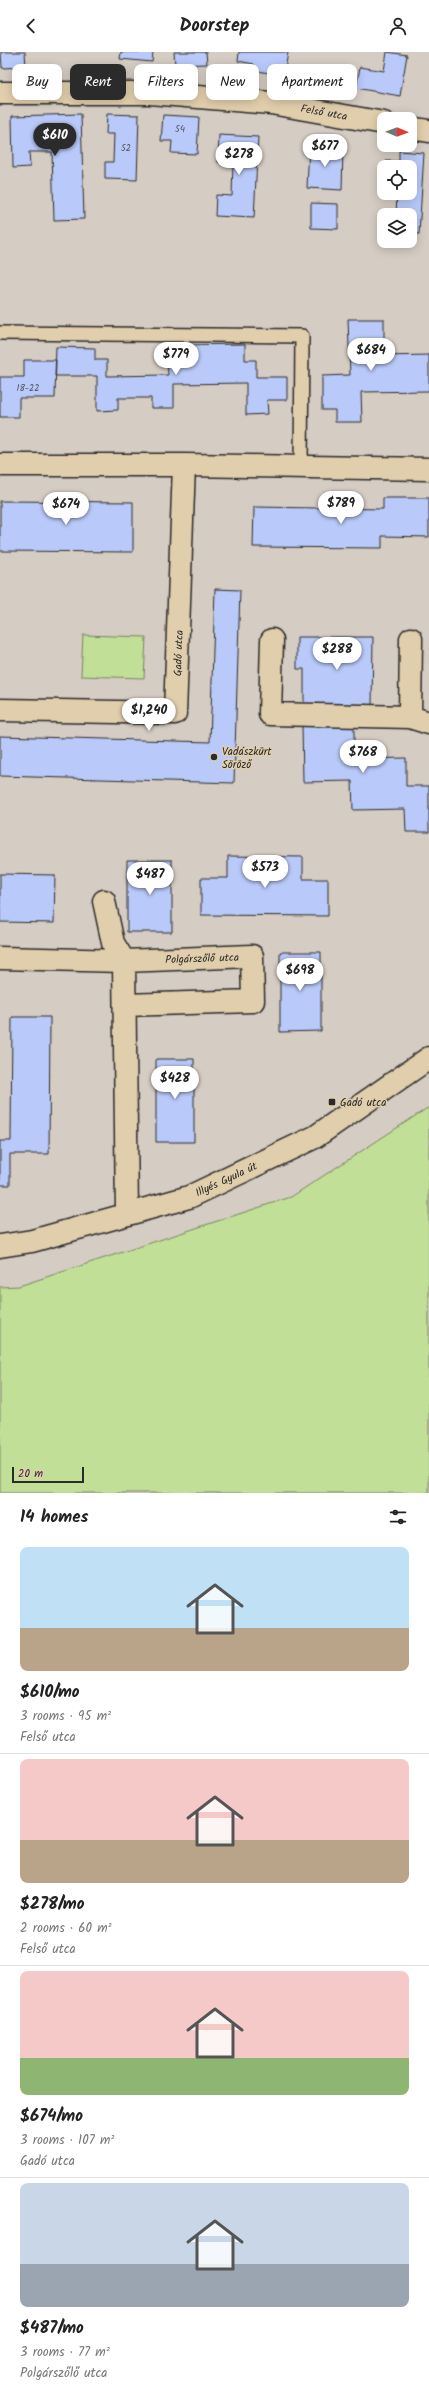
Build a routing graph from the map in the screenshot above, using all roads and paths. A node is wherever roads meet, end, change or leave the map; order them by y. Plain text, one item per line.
1 (0, 93) edge
2 (377, 122) edge
3 (417, 129) edge
4 (429, 131) edge
5 (0, 333) edge
6 (0, 465) edge
7 (184, 465) junction
8 (301, 467) junction
9 (429, 469) edge
10 (411, 639) dead end
11 (272, 640) dead end
12 (0, 710) edge
13 (419, 720) edge
14 (104, 901) dead end
15 (0, 958) edge
16 (124, 961) junction
17 (124, 1005) junction
18 (429, 1058) edge
19 (127, 1214) junction
20 (0, 1246) edge

1 - 2 street, Felső utca
3 - 4 street
5 - 8 lane
6 - 7 street
7 - 8 street
7 - 12 street, Gadó utca
8 - 9 street
10 - 13 street
11 - 13 street
14 - 16 street
15 - 16 street, Polgárszőlő utca
16 - 17 street
16 - 17 street, Polgárszőlő utca
17 - 19 street
18 - 19 street, Illyés Gyula út
19 - 20 street, Illyés Gyula út

